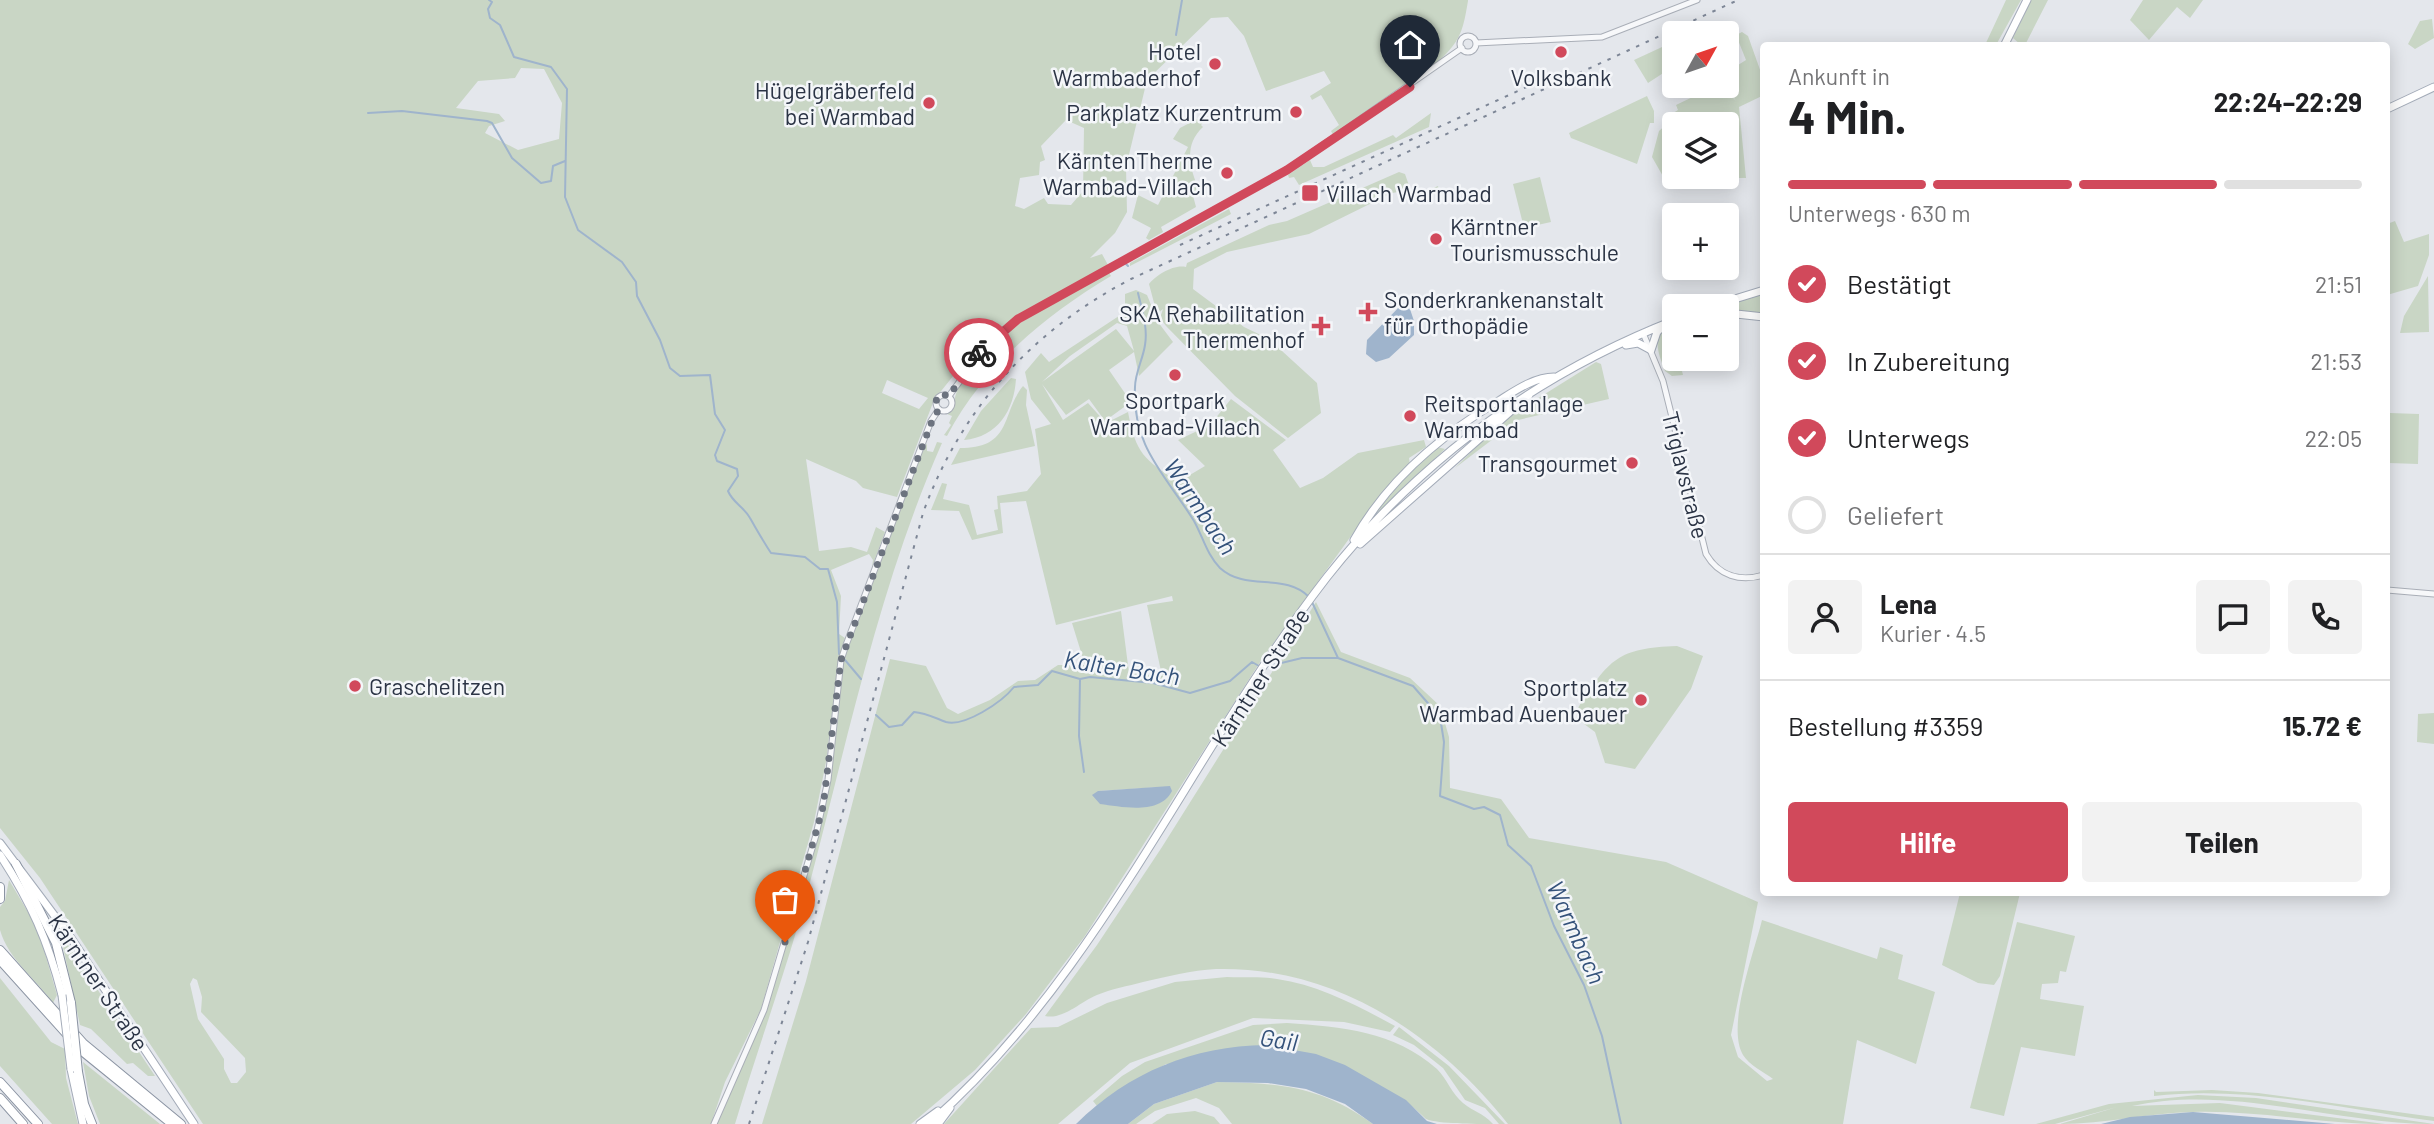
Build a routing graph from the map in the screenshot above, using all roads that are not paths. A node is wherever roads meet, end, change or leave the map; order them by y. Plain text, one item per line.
1 (1697, 0) edge
2 (2027, 0) edge
3 (2006, 42) edge
4 (1476, 43) junction
5 (1462, 48) junction
6 (2434, 88) edge
7 (2390, 108) edge
8 (1760, 290) edge
9 (1739, 297) edge
10 (1739, 314) edge
11 (1760, 317) edge
12 (1662, 326) edge
13 (1662, 328) edge
14 (1643, 333) junction
15 (1619, 344) junction
16 (1651, 350) junction
17 (1555, 377) junction
18 (1531, 391) junction
19 (949, 396) junction
20 (939, 409) junction
21 (1345, 556) junction
22 (1760, 576) edge
23 (2390, 590) edge
24 (2434, 594) edge
25 (0, 843) edge
26 (0, 855) edge
27 (16, 864) junction
28 (0, 887) edge
29 (0, 899) edge
30 (0, 950) edge
31 (0, 960) edge
32 (75, 1070) junction
33 (0, 1082) edge
34 (0, 1098) edge
35 (954, 1102) junction
36 (945, 1109) junction
37 (23, 1124) edge
38 (38, 1124) edge
39 (83, 1124) edge
40 (92, 1124) edge
41 (172, 1124) edge
42 (181, 1124) edge
43 (194, 1124) edge
44 (714, 1124) edge
45 (920, 1124) edge
46 (929, 1124) edge
47 (938, 1124) edge

1 - 4 street
2 - 3 main road
4 - 5 street
4 - 5 street
5 - 19 street
6 - 7 main road
8 - 9 main road
10 - 11 main road
12 - 14 main road, Kärntner Straße
13 - 16 main road
14 - 15 main road, Kärntner Straße
14 - 16 street, Triglavstraße
15 - 16 main road
15 - 17 main road, Kärntner Straße
16 - 22 street, Triglavstraße
17 - 18 main road, Kärntner Straße
17 - 21 main road
18 - 21 main road
18 - 21 main road, Kärntner Straße
19 - 20 street
19 - 20 street
20 - 44 street
21 - 35 main road, Kärntner Straße
23 - 24 street
25 - 27 main road, Kärntner Straße
26 - 32 main road, Kärntner Straße, bridge
27 - 32 highway, bridge
27 - 43 main road, Kärntner Straße
28 - 29 highway
30 - 42 highway
31 - 41 highway
32 - 39 main road, Kärntner Straße
32 - 40 highway
33 - 38 highway
34 - 37 highway
35 - 36 main road, Kärntner Straße
35 - 47 main road
36 - 45 main road
36 - 46 main road, Kärntner Straße

